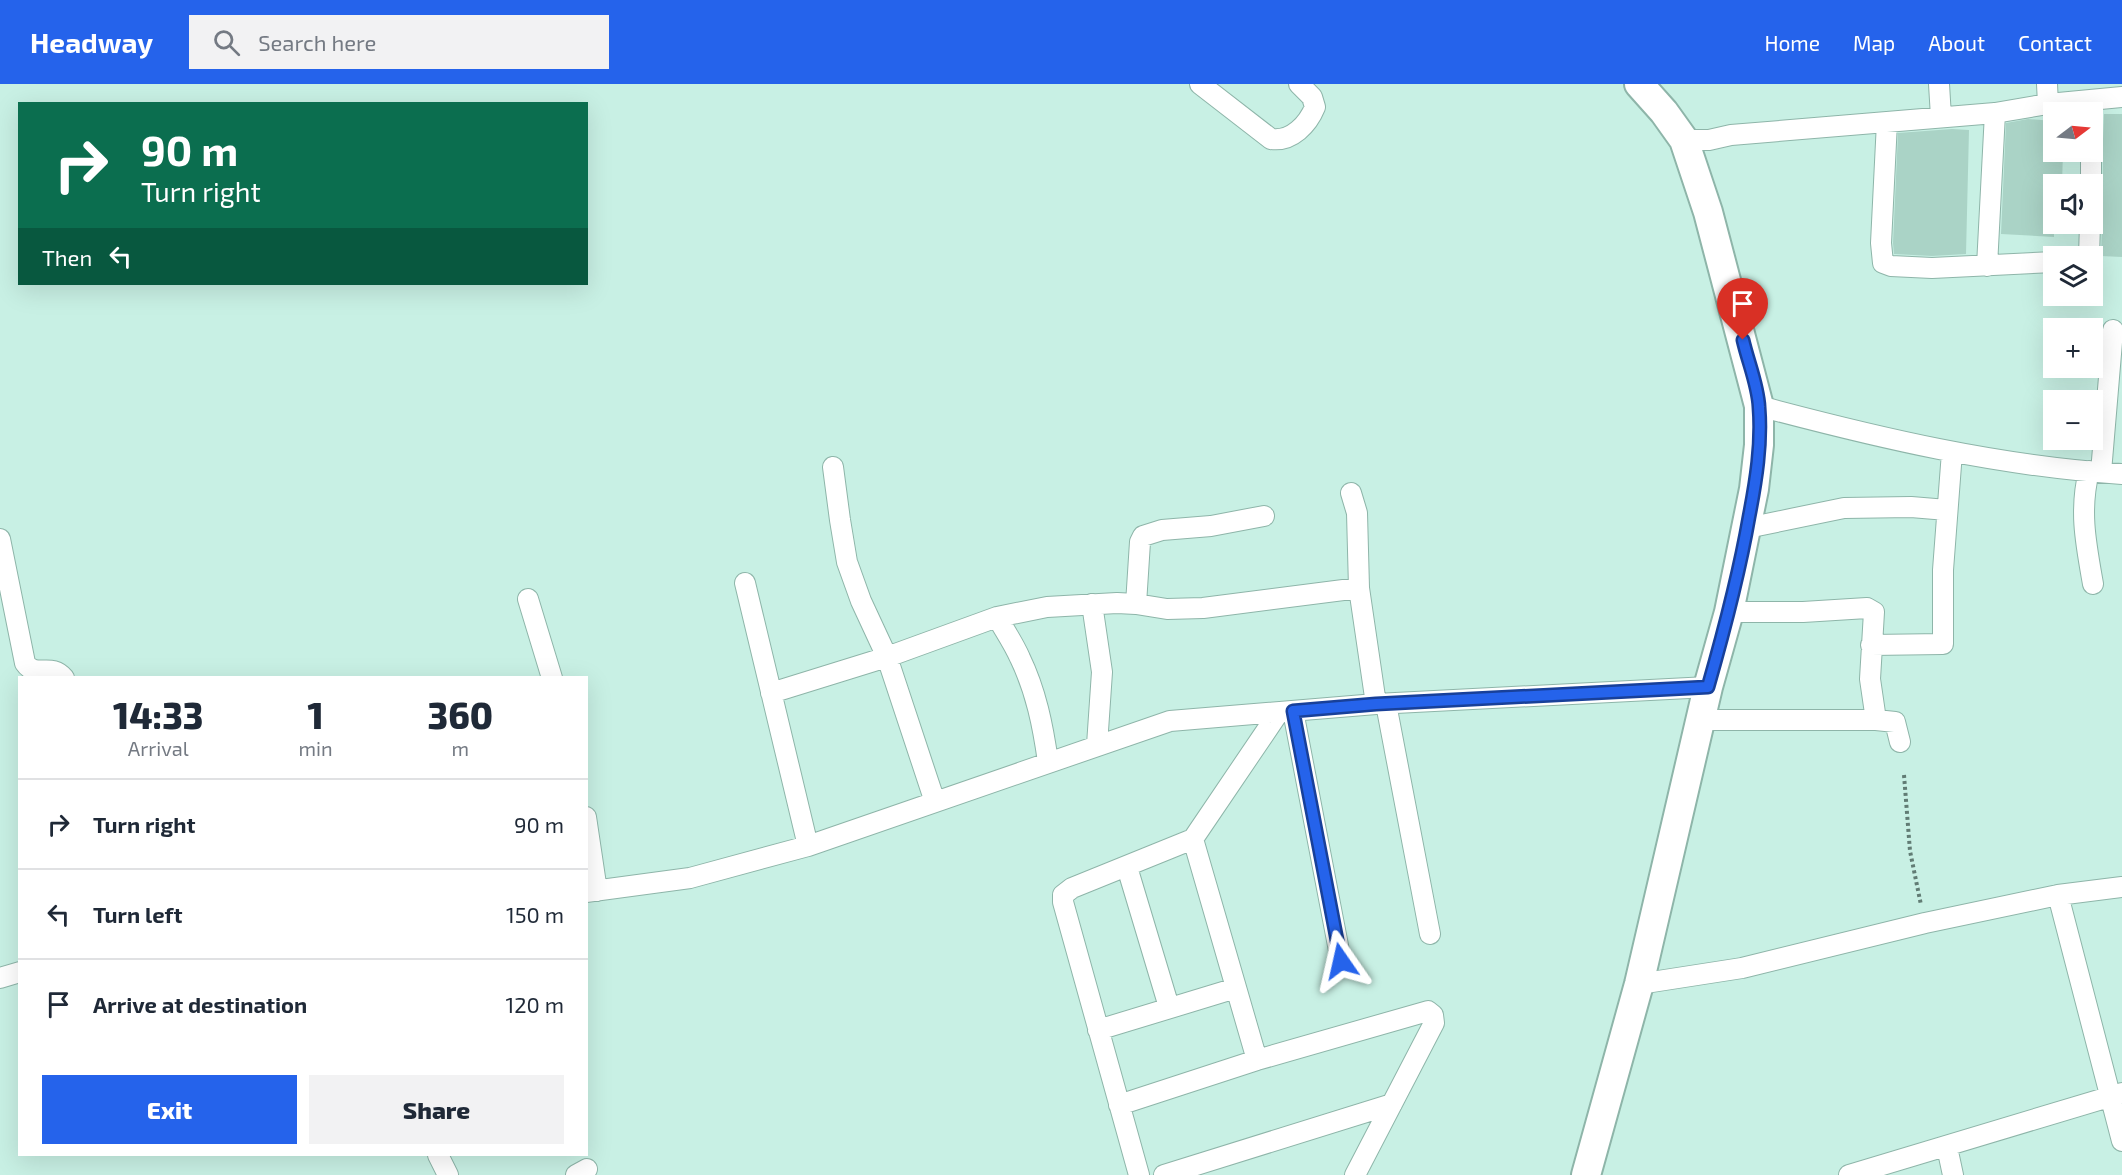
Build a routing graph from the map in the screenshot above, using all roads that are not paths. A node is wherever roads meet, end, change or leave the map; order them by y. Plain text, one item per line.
1 (1200, 84) edge
2 (1299, 84) edge
3 (1639, 84) edge
4 (1939, 84) edge
5 (2047, 84) edge
6 (2122, 97) edge
7 (2048, 102) edge
8 (2103, 103) edge
9 (2043, 105) edge
10 (1995, 113) junction
11 (1941, 117) junction
12 (1887, 122) junction
13 (1684, 140) junction
14 (2043, 263) edge
15 (1987, 266) junction
16 (2113, 330) dead end
17 (1760, 406) junction
18 (1952, 452) junction
19 (833, 467) dead end
20 (2095, 472) junction
21 (2122, 474) edge
22 (1351, 493) dead end
23 (1947, 510) junction
24 (1264, 516) dead end
25 (1747, 528) junction
26 (0, 539) edge
27 (745, 583) dead end
28 (2093, 584) dead end
29 (1359, 588) junction
30 (528, 598) dead end
31 (1092, 604) junction
32 (1136, 604) junction
33 (1729, 612) junction
34 (997, 617) junction
35 (1871, 645) junction
36 (887, 657) junction
37 (61, 676) edge
38 (551, 676) edge
39 (1708, 687) junction
40 (771, 693) junction
41 (1381, 704) junction
42 (1286, 711) junction
43 (1700, 720) junction
44 (1876, 720) junction
45 (1900, 742) dead end
46 (1097, 745) junction
47 (1048, 762) junction
48 (935, 802) junction
49 (1193, 839) junction
50 (588, 843) edge
51 (808, 846) junction
52 (1127, 867) junction
53 (2122, 887) edge
54 (592, 892) edge
55 (2058, 895) junction
56 (1430, 934) dead end
57 (1341, 961) dead end
58 (18, 973) edge
59 (0, 978) edge
60 (1640, 984) junction
61 (1236, 988) junction
62 (1169, 1007) junction
63 (1098, 1030) junction
64 (1257, 1060) junction
65 (2116, 1095) edge
66 (1392, 1104) junction
67 (1119, 1105) junction
68 (2122, 1141) edge
69 (1947, 1147) junction
70 (438, 1156) edge
71 (447, 1175) edge
72 (1139, 1175) edge
73 (1164, 1175) edge
74 (1355, 1175) edge
75 (1586, 1175) edge
76 (1849, 1175) edge
77 (1953, 1175) edge

1 - 2 street
3 - 13 street
4 - 11 street
5 - 7 street
6 - 8 street
9 - 10 street
10 - 11 street
10 - 15 street
11 - 12 street
12 - 13 street
12 - 15 street
13 - 17 street
14 - 15 street
16 - 20 street
17 - 18 street
17 - 25 street
18 - 20 street
18 - 23 street
19 - 36 street
20 - 21 street
20 - 28 street
22 - 29 street
23 - 25 street
23 - 35 street
24 - 32 street
25 - 33 street
26 - 37 street
27 - 40 street
29 - 32 street
29 - 41 street
30 - 38 street
31 - 32 street
31 - 34 street
31 - 46 street
33 - 35 street
33 - 39 street
34 - 36 street
34 - 47 street
35 - 44 street
36 - 40 street
36 - 48 street
39 - 41 street
39 - 43 street
40 - 51 street
41 - 42 street
41 - 56 street
42 - 46 street
42 - 49 street
42 - 57 street
43 - 44 street
43 - 60 street
44 - 45 street
46 - 47 street
47 - 48 street
48 - 51 street
49 - 52 street
49 - 61 street
50 - 54 street
51 - 54 street
52 - 62 street
52 - 63 street
53 - 55 street
55 - 60 street
55 - 65 street
58 - 59 street
60 - 75 street
61 - 62 street
61 - 64 street
62 - 63 street
63 - 67 street
64 - 66 street
64 - 67 street
65 - 68 street
65 - 69 street
66 - 73 street
66 - 74 street
67 - 72 street
69 - 76 street
69 - 77 street
70 - 71 street

